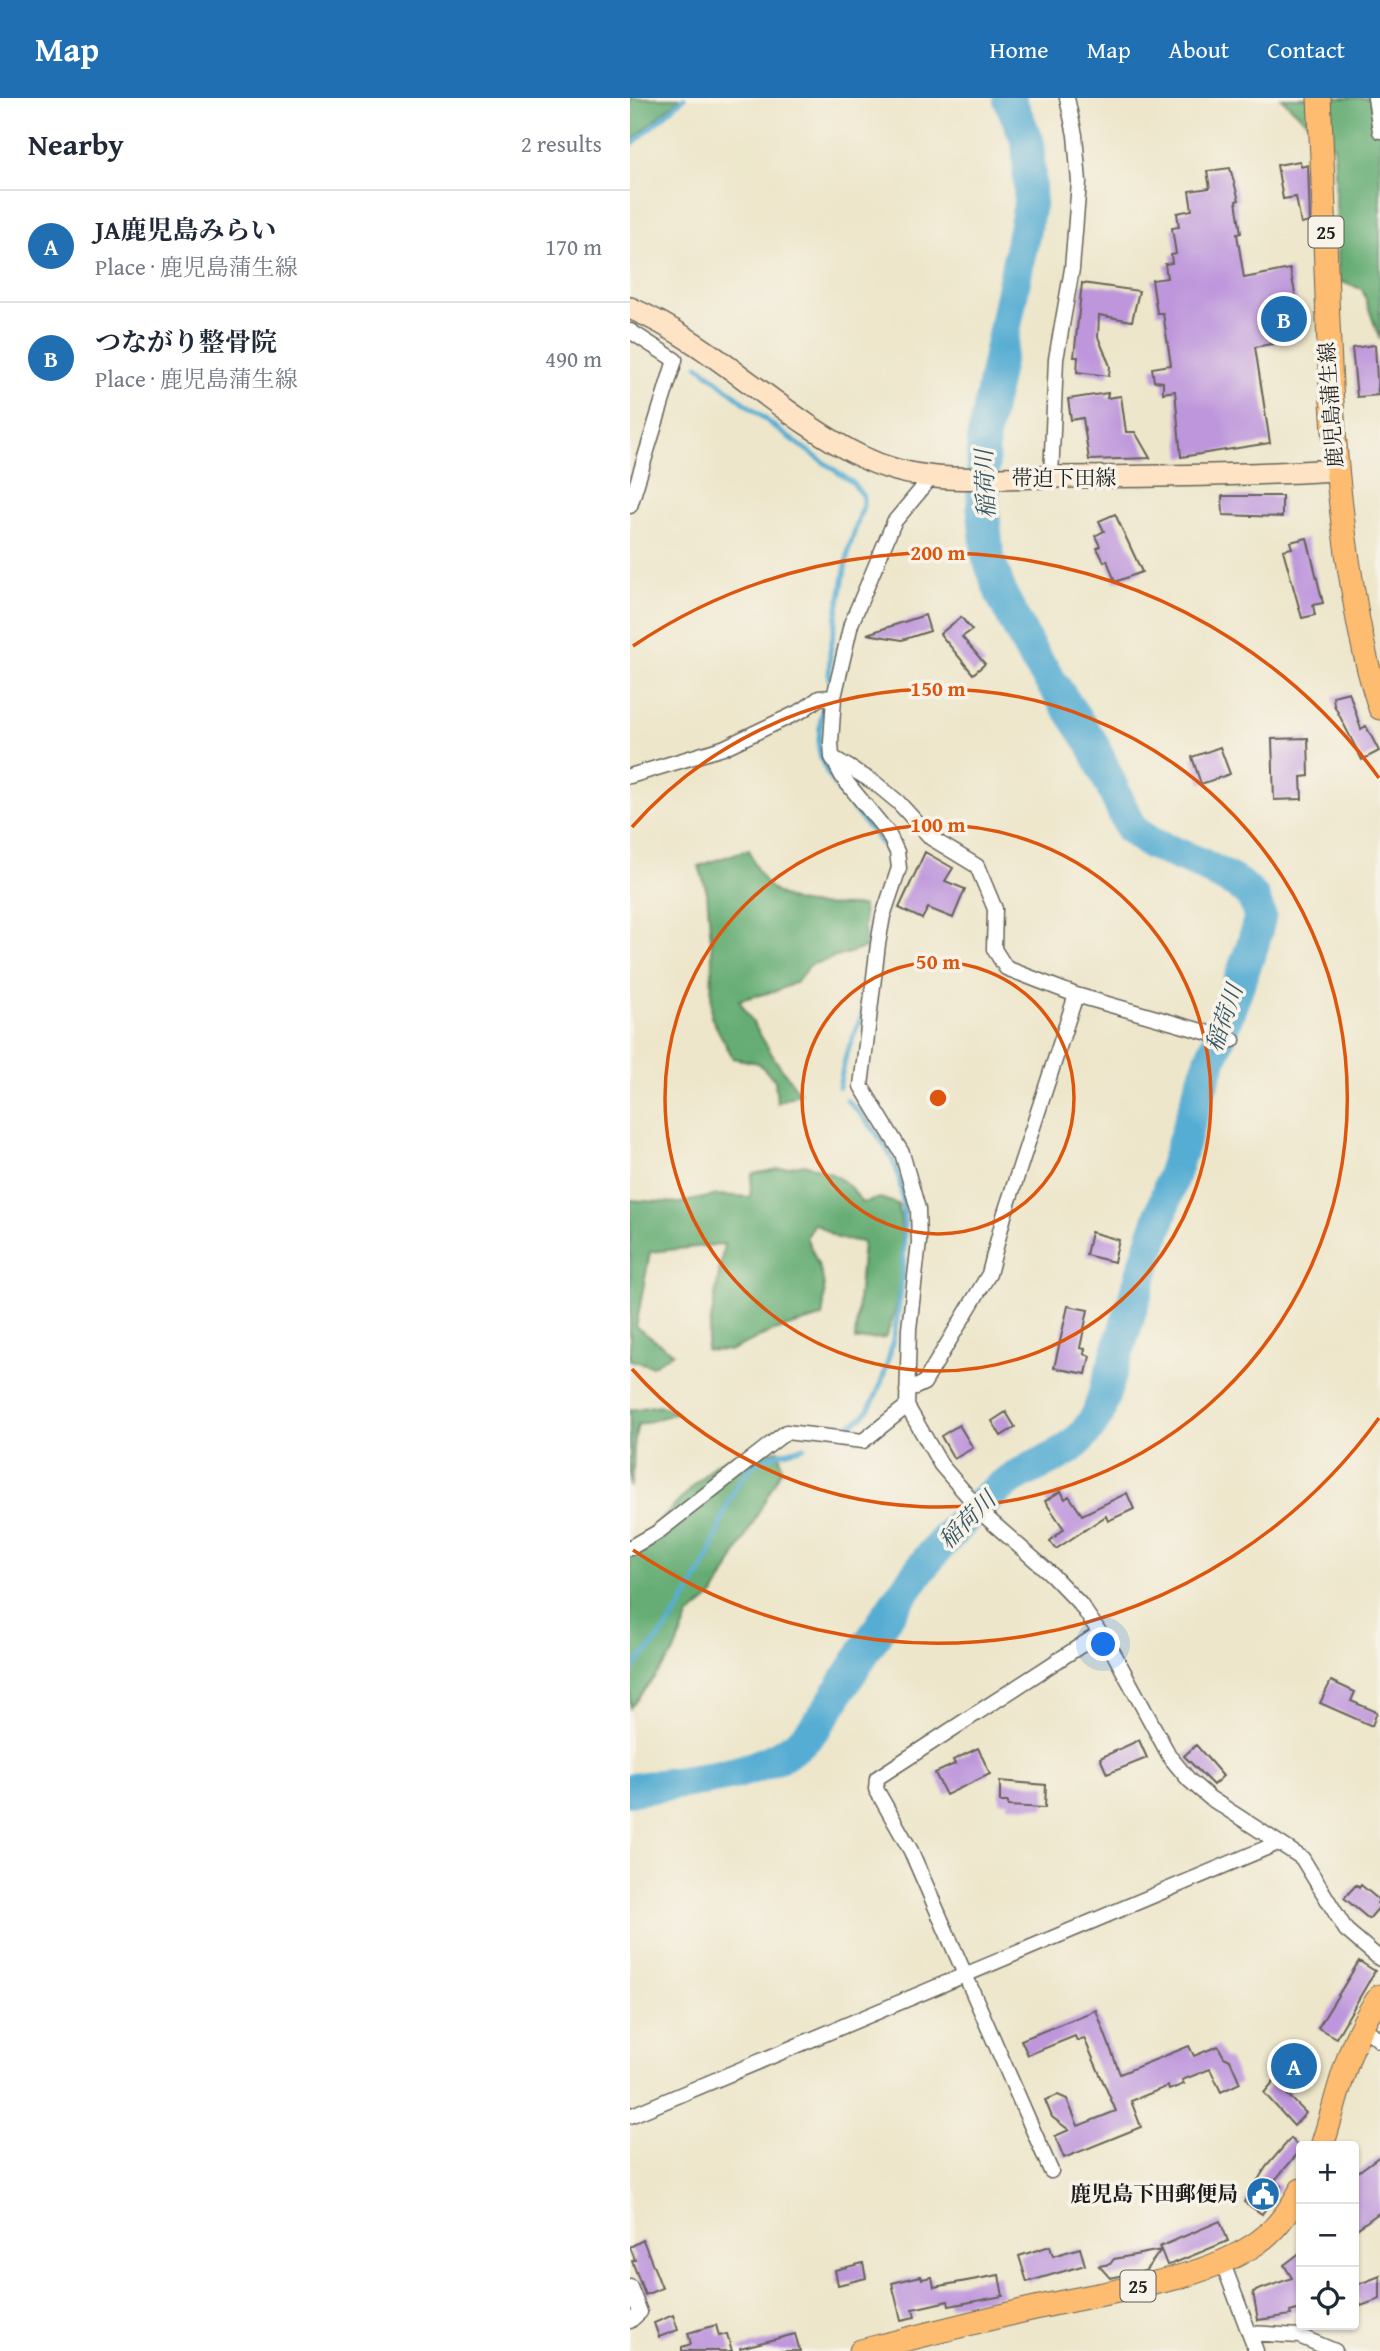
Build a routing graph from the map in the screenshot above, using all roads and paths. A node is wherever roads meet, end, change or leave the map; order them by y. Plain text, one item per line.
1 (1068, 98) edge
2 (1318, 98) edge
3 (1375, 98) edge
4 (1380, 131) edge
5 (630, 308) edge
6 (630, 331) edge
7 (1335, 470) junction
8 (1051, 477) junction
9 (930, 479) junction
10 (630, 506) edge
11 (834, 697) junction
12 (1380, 708) edge
13 (832, 757) junction
14 (630, 776) edge
15 (1076, 995) junction
16 (1233, 1040) dead end
17 (907, 1391) junction
18 (907, 1406) junction
19 (630, 1548) edge
20 (1100, 1633) junction
21 (1278, 1843) junction
22 (1380, 1959) edge
23 (965, 1977) junction
24 (1380, 1996) edge
25 (1362, 2025) junction
26 (1380, 2040) edge
27 (630, 2116) edge
28 (1323, 2141) edge
29 (1051, 2171) dead end
30 (1296, 2198) edge
31 (1222, 2261) junction
32 (630, 2287) edge
33 (630, 2321) edge
34 (1250, 2333) junction
35 (861, 2351) edge
36 (1256, 2351) edge
37 (1335, 2351) edge

1 - 8 street
2 - 7 main road, 鹿児島蒲生線 / 25
3 - 4 street
5 - 9 main road, 帯迫下田線
6 - 10 street
7 - 8 main road, 帯迫下田線
7 - 12 main road, 鹿児島蒲生線 / 25
8 - 9 main road, 帯迫下田線
9 - 11 street
11 - 13 street
11 - 14 street
13 - 15 street
13 - 17 street
15 - 16 street
15 - 17 street
17 - 18 street
18 - 19 street
18 - 20 street
20 - 21 street
20 - 23 street
21 - 22 street
21 - 23 street
23 - 27 street
23 - 29 street
24 - 25 main road
25 - 26 street
25 - 28 main road
30 - 31 main road, 25
31 - 34 street
31 - 35 main road, 25
32 - 33 street
34 - 36 street
34 - 37 street

